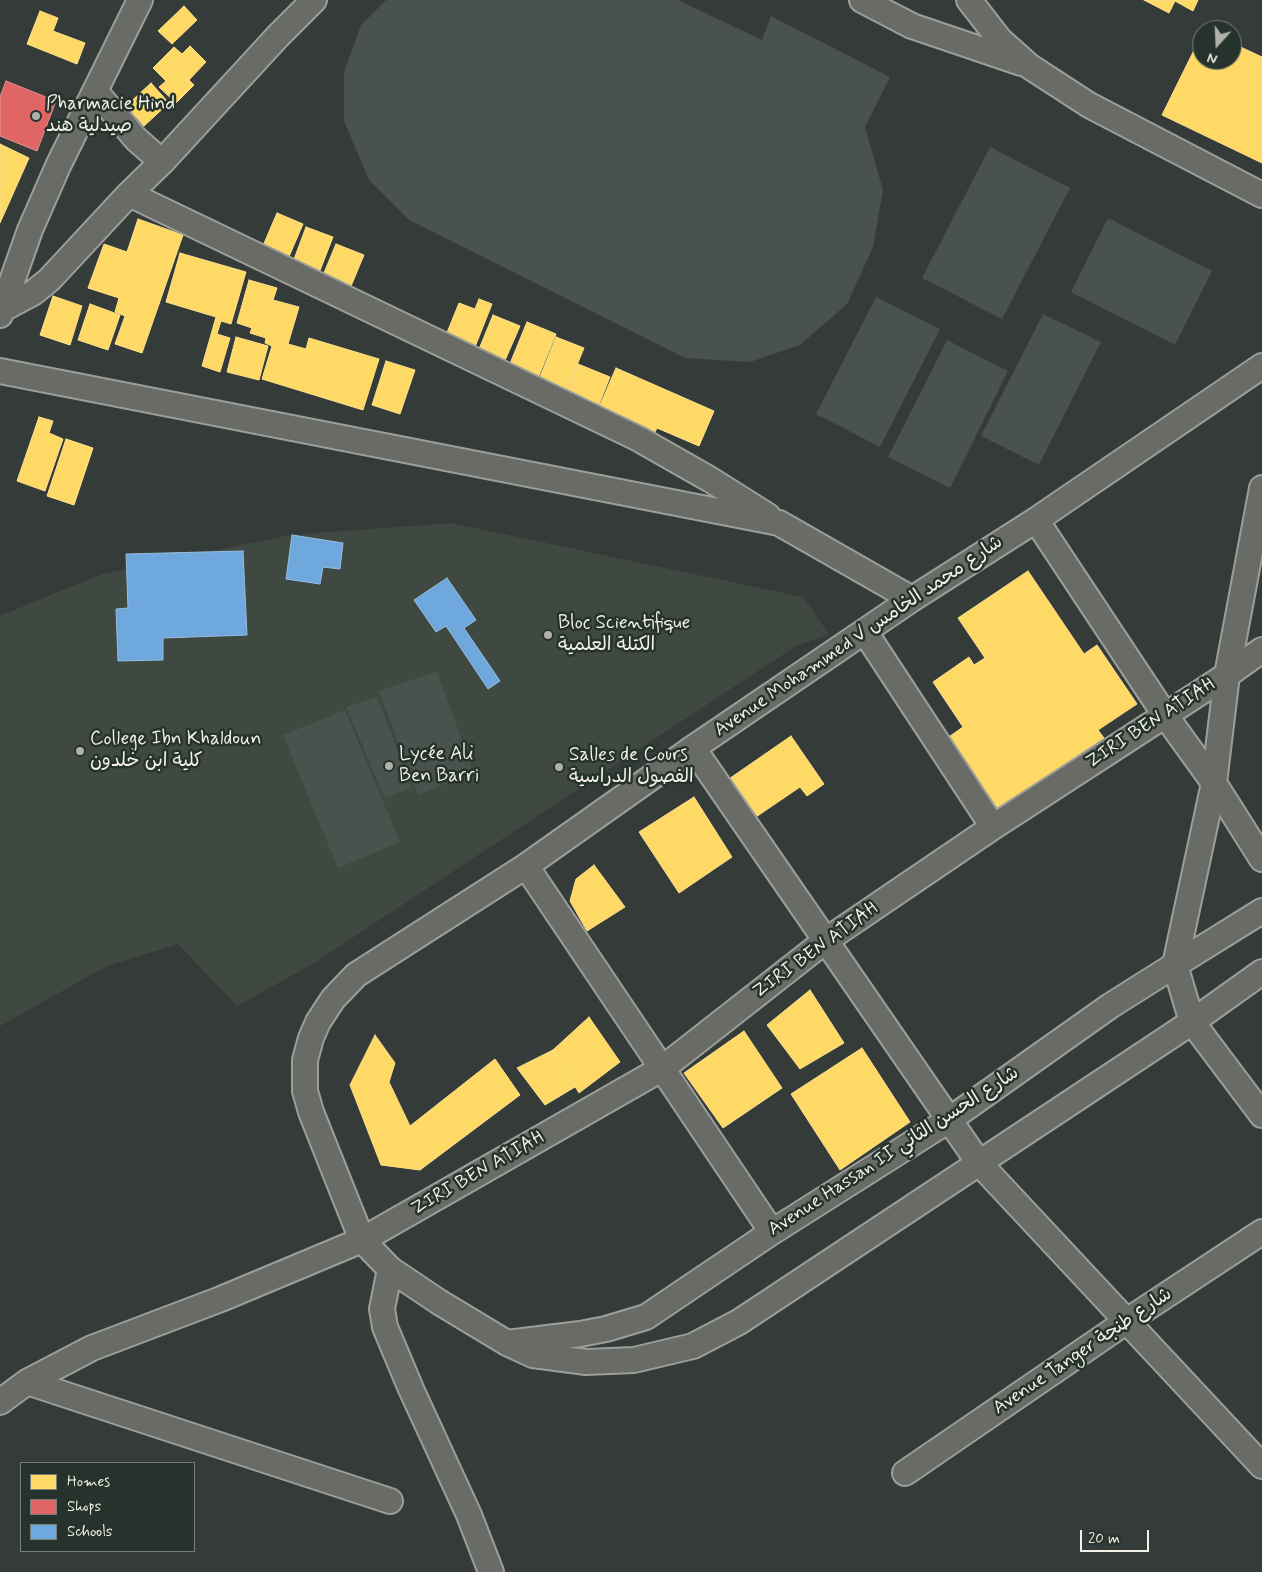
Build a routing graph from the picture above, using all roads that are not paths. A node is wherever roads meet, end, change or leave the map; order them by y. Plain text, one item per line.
1 (140, 0) edge
2 (314, 0) edge
3 (862, 0) edge
4 (969, 0) edge
5 (1029, 66) junction
6 (94, 91) junction
7 (162, 162) junction
8 (129, 194) junction
9 (1262, 195) edge
10 (2, 312) edge
11 (1262, 366) edge
12 (0, 371) edge
13 (1262, 488) edge
14 (1036, 520) junction
15 (779, 523) junction
16 (912, 600) junction
17 (864, 632) junction
18 (1262, 650) edge
19 (1227, 675) junction
20 (1166, 715) junction
21 (693, 748) junction
22 (1214, 783) junction
23 (993, 827) junction
24 (1262, 860) edge
25 (526, 866) junction
26 (1262, 912) edge
27 (825, 941) junction
28 (1174, 964) junction
29 (1262, 972) edge
30 (1192, 1022) junction
31 (663, 1068) junction
32 (1262, 1115) edge
33 (949, 1120) junction
34 (979, 1163) junction
35 (772, 1232) junction
36 (1262, 1232) edge
37 (362, 1240) junction
38 (390, 1269) junction
39 (1127, 1321) junction
40 (507, 1343) junction
41 (27, 1382) junction
42 (0, 1402) edge
43 (1262, 1466) edge
44 (906, 1473) dead end
45 (390, 1501) dead end
46 (491, 1572) edge

1 - 6 street
2 - 7 street
3 - 5 street
4 - 5 street
5 - 9 street
6 - 7 street
6 - 10 street
7 - 8 street
8 - 10 street
8 - 15 street
11 - 14 street, Avenue Mohammed V شارع محمد الخامس
12 - 15 street
13 - 19 street
14 - 16 street, Avenue Mohammed V شارع محمد الخامس
14 - 20 street
15 - 16 street
16 - 17 street, Avenue Mohammed V شارع محمد الخامس
17 - 21 street, Avenue Mohammed V شارع محمد الخامس
17 - 23 street
18 - 19 street, ZIRI BEN ATIAH
19 - 20 street, ZIRI BEN ATIAH
19 - 22 street
20 - 22 street
20 - 23 street, ZIRI BEN ATIAH
21 - 25 street, Avenue Mohammed V شارع محمد الخامس
21 - 27 street
22 - 24 street
22 - 28 street
23 - 27 street, ZIRI BEN ATIAH
25 - 31 street
25 - 37 street, Avenue Mohammed V شارع محمد الخامس
26 - 28 street, Avenue Hassan II شارع الحسن الثاني
27 - 31 street, ZIRI BEN ATIAH
27 - 33 street
28 - 30 street
28 - 33 street, Avenue Hassan II شارع الحسن الثاني
29 - 30 street
30 - 32 street
30 - 34 street
31 - 35 street
31 - 37 street, ZIRI BEN ATIAH
33 - 34 street
33 - 35 street, Avenue Hassan II شارع الحسن الثاني
34 - 39 street
34 - 40 street
35 - 40 street, Avenue Hassan II شارع الحسن الثاني
36 - 39 street, Avenue Tanger شارع طنجة
37 - 38 street
37 - 41 street
38 - 40 street
38 - 46 street
39 - 43 street
39 - 44 street, Avenue Tanger شارع طنجة
41 - 42 street
41 - 45 street

